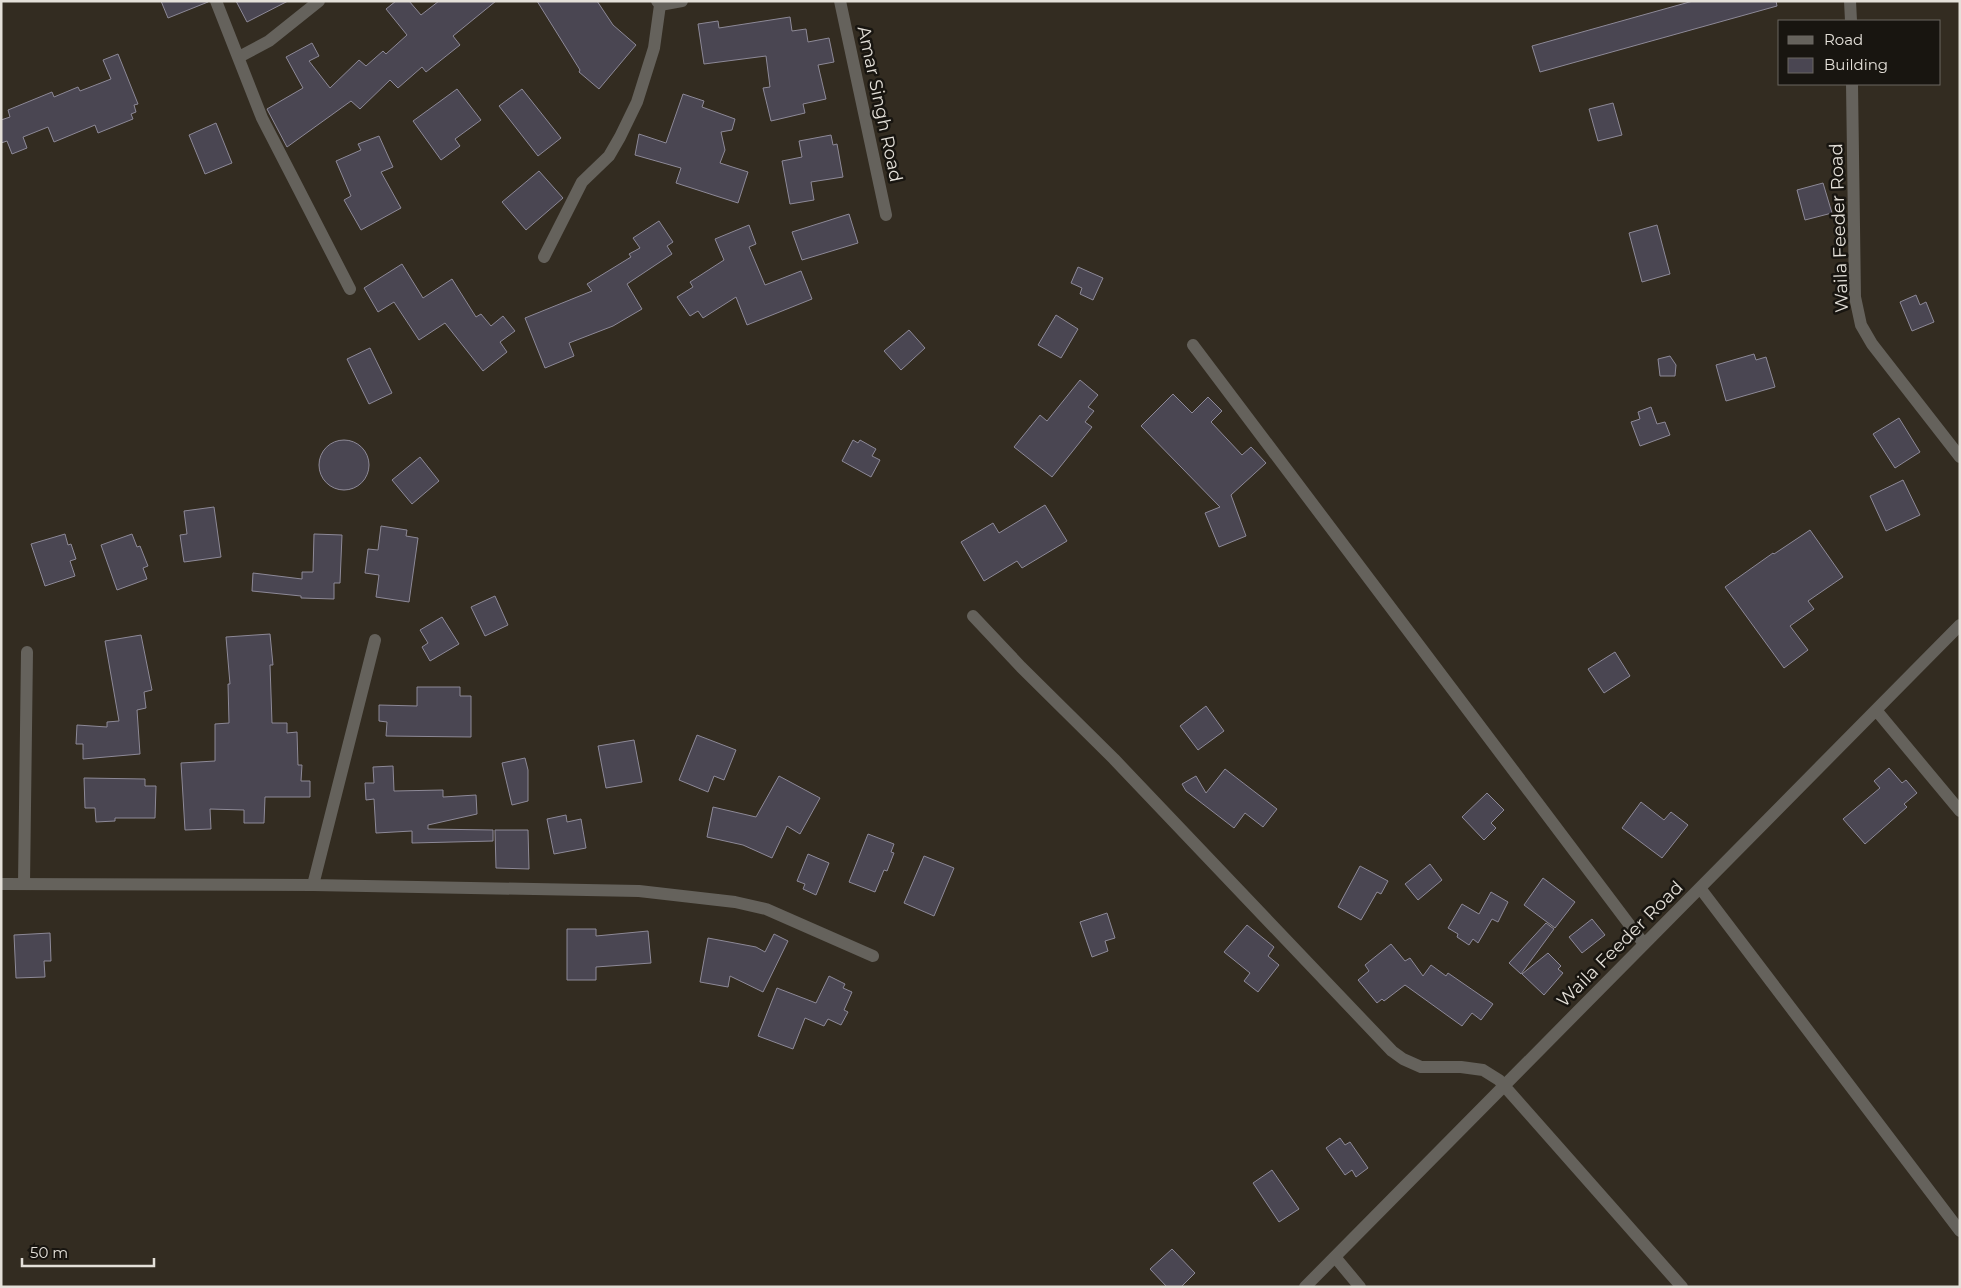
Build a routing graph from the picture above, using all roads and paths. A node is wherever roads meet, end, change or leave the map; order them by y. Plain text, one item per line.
1 (216, 1) edge
2 (319, 1) edge
3 (682, 1) edge
4 (840, 1) edge
5 (1850, 1) edge
6 (658, 3) edge
7 (1851, 20) edge
8 (239, 57) junction
9 (1852, 85) edge
10 (886, 215) dead end
11 (544, 257) dead end
12 (350, 288) dead end
13 (1194, 345) dead end
14 (1960, 457) edge
15 (973, 616) dead end
16 (1960, 625) edge
17 (375, 640) dead end
18 (27, 652) dead end
19 (1876, 710) junction
20 (1960, 811) edge
21 (1, 884) edge
22 (24, 884) junction
23 (313, 885) junction
24 (1700, 888) junction
25 (1644, 944) junction
26 (872, 956) dead end
27 (1504, 1085) junction
28 (1960, 1231) edge
29 (1335, 1257) junction
30 (1305, 1287) edge
31 (1360, 1287) edge
32 (1682, 1287) edge

1 - 8 street
2 - 8 street
3 - 6 street
4 - 10 street, Amar Singh Road
5 - 7 street
6 - 11 street
8 - 12 street
9 - 14 street, Waila Feeder Road
13 - 25 street
15 - 27 street
16 - 19 street, Waila Feeder Road
17 - 23 street
18 - 22 street
19 - 20 street
19 - 24 street, Waila Feeder Road
21 - 22 street
22 - 23 street
23 - 26 street
24 - 25 street, Waila Feeder Road
24 - 28 street
25 - 27 street, Waila Feeder Road
27 - 29 street, Waila Feeder Road
27 - 32 street
29 - 30 street, Waila Feeder Road
29 - 31 street

